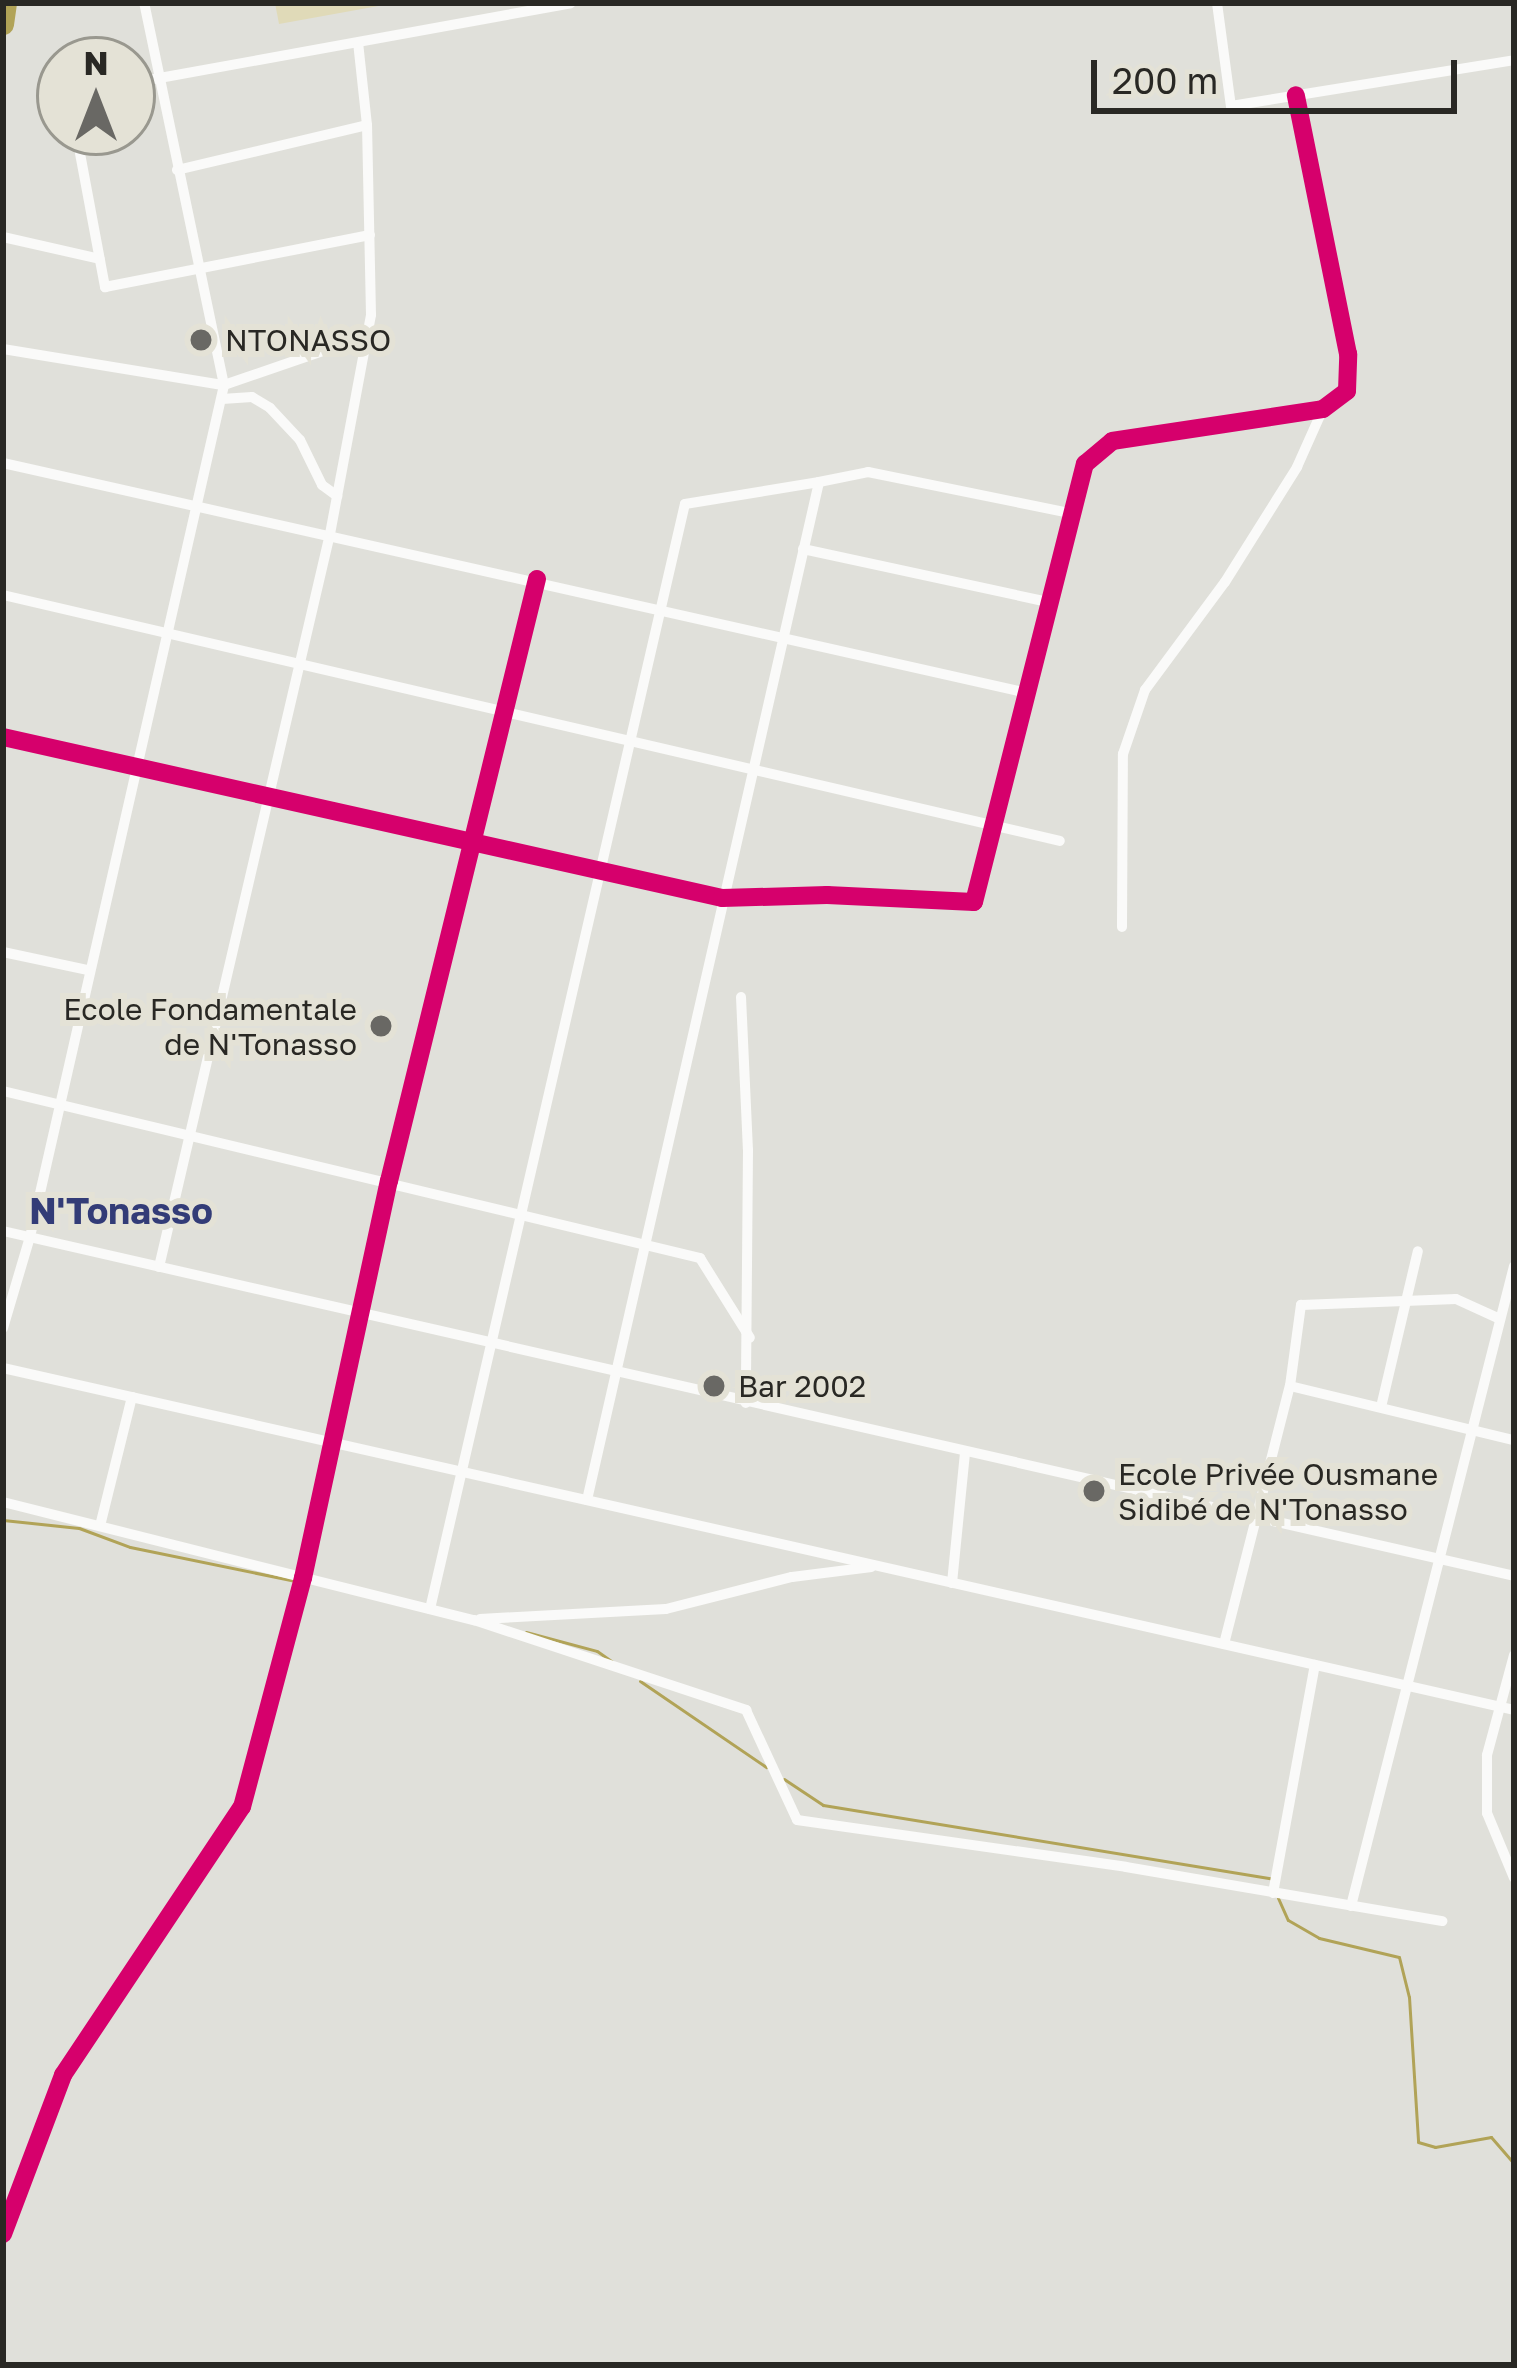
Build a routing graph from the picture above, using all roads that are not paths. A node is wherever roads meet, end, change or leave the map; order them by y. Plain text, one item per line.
1 (144, 3) edge
2 (571, 3) edge
3 (1217, 3) edge
4 (358, 42) junction
5 (1514, 59) edge
6 (159, 78) junction
7 (156, 79) edge
8 (1296, 95) junction
9 (367, 125) junction
10 (81, 156) edge
11 (177, 170) junction
12 (370, 235) junction
13 (3, 237) edge
14 (100, 259) junction
15 (197, 268) junction
16 (366, 336) junction
17 (3, 349) edge
18 (224, 385) junction
19 (222, 399) junction
20 (1323, 409) junction
21 (3, 463) edge
22 (819, 482) junction
23 (337, 496) junction
24 (197, 505) junction
25 (1069, 513) junction
26 (330, 534) junction
27 (803, 550) junction
28 (537, 579) junction
29 (3, 595) edge
30 (1049, 602) junction
31 (662, 608) junction
32 (167, 633) junction
33 (783, 637) junction
34 (299, 664) junction
35 (1023, 692) junction
36 (505, 712) junction
37 (3, 737) edge
38 (631, 741) junction
39 (136, 766) junction
40 (752, 769) junction
41 (267, 796) junction
42 (994, 826) junction
43 (1060, 841) dead end
44 (474, 843) junction
45 (601, 871) junction
46 (722, 898) junction
47 (1122, 927) dead end
48 (3, 952) edge
49 (88, 970) junction
50 (741, 997) dead end
51 (3, 1091) edge
52 (57, 1104) junction
53 (187, 1133) junction
54 (389, 1181) junction
55 (522, 1213) junction
56 (3, 1231) edge
57 (30, 1237) junction
58 (644, 1244) junction
59 (1418, 1251) dead end
60 (1514, 1266) edge
61 (159, 1267) junction
62 (1409, 1303) junction
63 (362, 1314) junction
64 (1499, 1318) junction
65 (3, 1328) edge
66 (750, 1338) junction
67 (491, 1344) junction
68 (3, 1368) edge
69 (620, 1374) junction
70 (1290, 1386) junction
71 (132, 1397) junction
72 (746, 1402) junction
73 (1381, 1407) junction
74 (1468, 1428) junction
75 (1514, 1440) edge
76 (334, 1443) junction
77 (965, 1453) junction
78 (462, 1472) junction
79 (587, 1500) junction
80 (3, 1502) edge
81 (1256, 1519) junction
82 (100, 1526) junction
83 (1440, 1560) junction
84 (880, 1566) junction
85 (1514, 1576) edge
86 (303, 1579) junction
87 (952, 1583) junction
88 (430, 1609) junction
89 (474, 1619) junction
90 (1224, 1644) junction
91 (1514, 1655) edge
92 (1315, 1665) junction
93 (1406, 1686) junction
94 (1499, 1707) junction
95 (1514, 1710) edge
96 (1514, 1878) edge
97 (1273, 1893) junction
98 (1351, 1906) junction
99 (1442, 1921) dead end
100 (3, 2234) edge

1 - 6 street
2 - 4 street
3 - 8 street
4 - 6 street
4 - 9 street
5 - 8 street
6 - 7 street
6 - 11 street
8 - 20 street
9 - 11 street
9 - 12 street
10 - 14 street
11 - 15 street
12 - 15 street
12 - 16 street
13 - 14 street
14 - 15 street
15 - 18 street
16 - 18 street
16 - 23 street
17 - 18 street
18 - 19 street
19 - 23 street
19 - 24 street
20 - 25 street
20 - 47 street
21 - 24 street
22 - 25 street
22 - 27 street
22 - 31 street
23 - 26 street
24 - 26 street
24 - 32 street
25 - 30 street
26 - 28 street
26 - 34 street
27 - 30 street
27 - 33 street
28 - 31 street
28 - 36 street
29 - 32 street
30 - 35 street
31 - 33 street
31 - 38 street
32 - 34 street
32 - 39 street
33 - 35 street
33 - 40 street
34 - 36 street
34 - 41 street
35 - 42 street
36 - 38 street
36 - 44 street
37 - 39 street
38 - 40 street
38 - 45 street
39 - 41 street
39 - 49 street
40 - 42 street
40 - 46 street
41 - 44 street
41 - 53 street
42 - 43 street
42 - 46 street
44 - 45 street
44 - 54 street
45 - 46 street
45 - 55 street
46 - 58 street
48 - 49 street
49 - 52 street
50 - 66 street
51 - 52 street
52 - 53 street
52 - 57 street
53 - 54 street
53 - 61 street
54 - 55 street
54 - 63 street
55 - 58 street
55 - 67 street
56 - 57 street
57 - 61 street
57 - 65 street
58 - 66 street
58 - 69 street
59 - 62 street
60 - 64 street
61 - 63 street
62 - 64 street
62 - 70 street
62 - 73 street
63 - 67 street
63 - 76 street
64 - 74 street
66 - 72 street
67 - 69 street
67 - 78 street
68 - 71 street
69 - 72 street
69 - 79 street
70 - 73 street
70 - 81 street
71 - 76 street
71 - 82 street
72 - 77 street
73 - 74 street
74 - 75 street
74 - 83 street
76 - 78 street
76 - 86 street
77 - 81 street
77 - 87 street
78 - 79 street
78 - 88 street
79 - 84 street
80 - 82 street
81 - 83 street
81 - 90 street
82 - 86 street
83 - 85 street
83 - 93 street
84 - 87 street
84 - 89 street
86 - 88 street
86 - 100 street
87 - 90 street
88 - 89 street
89 - 97 street
90 - 92 street
91 - 94 street
92 - 93 street
92 - 97 street
93 - 94 street
93 - 98 street
94 - 95 street
94 - 96 street
97 - 98 street
98 - 99 street

